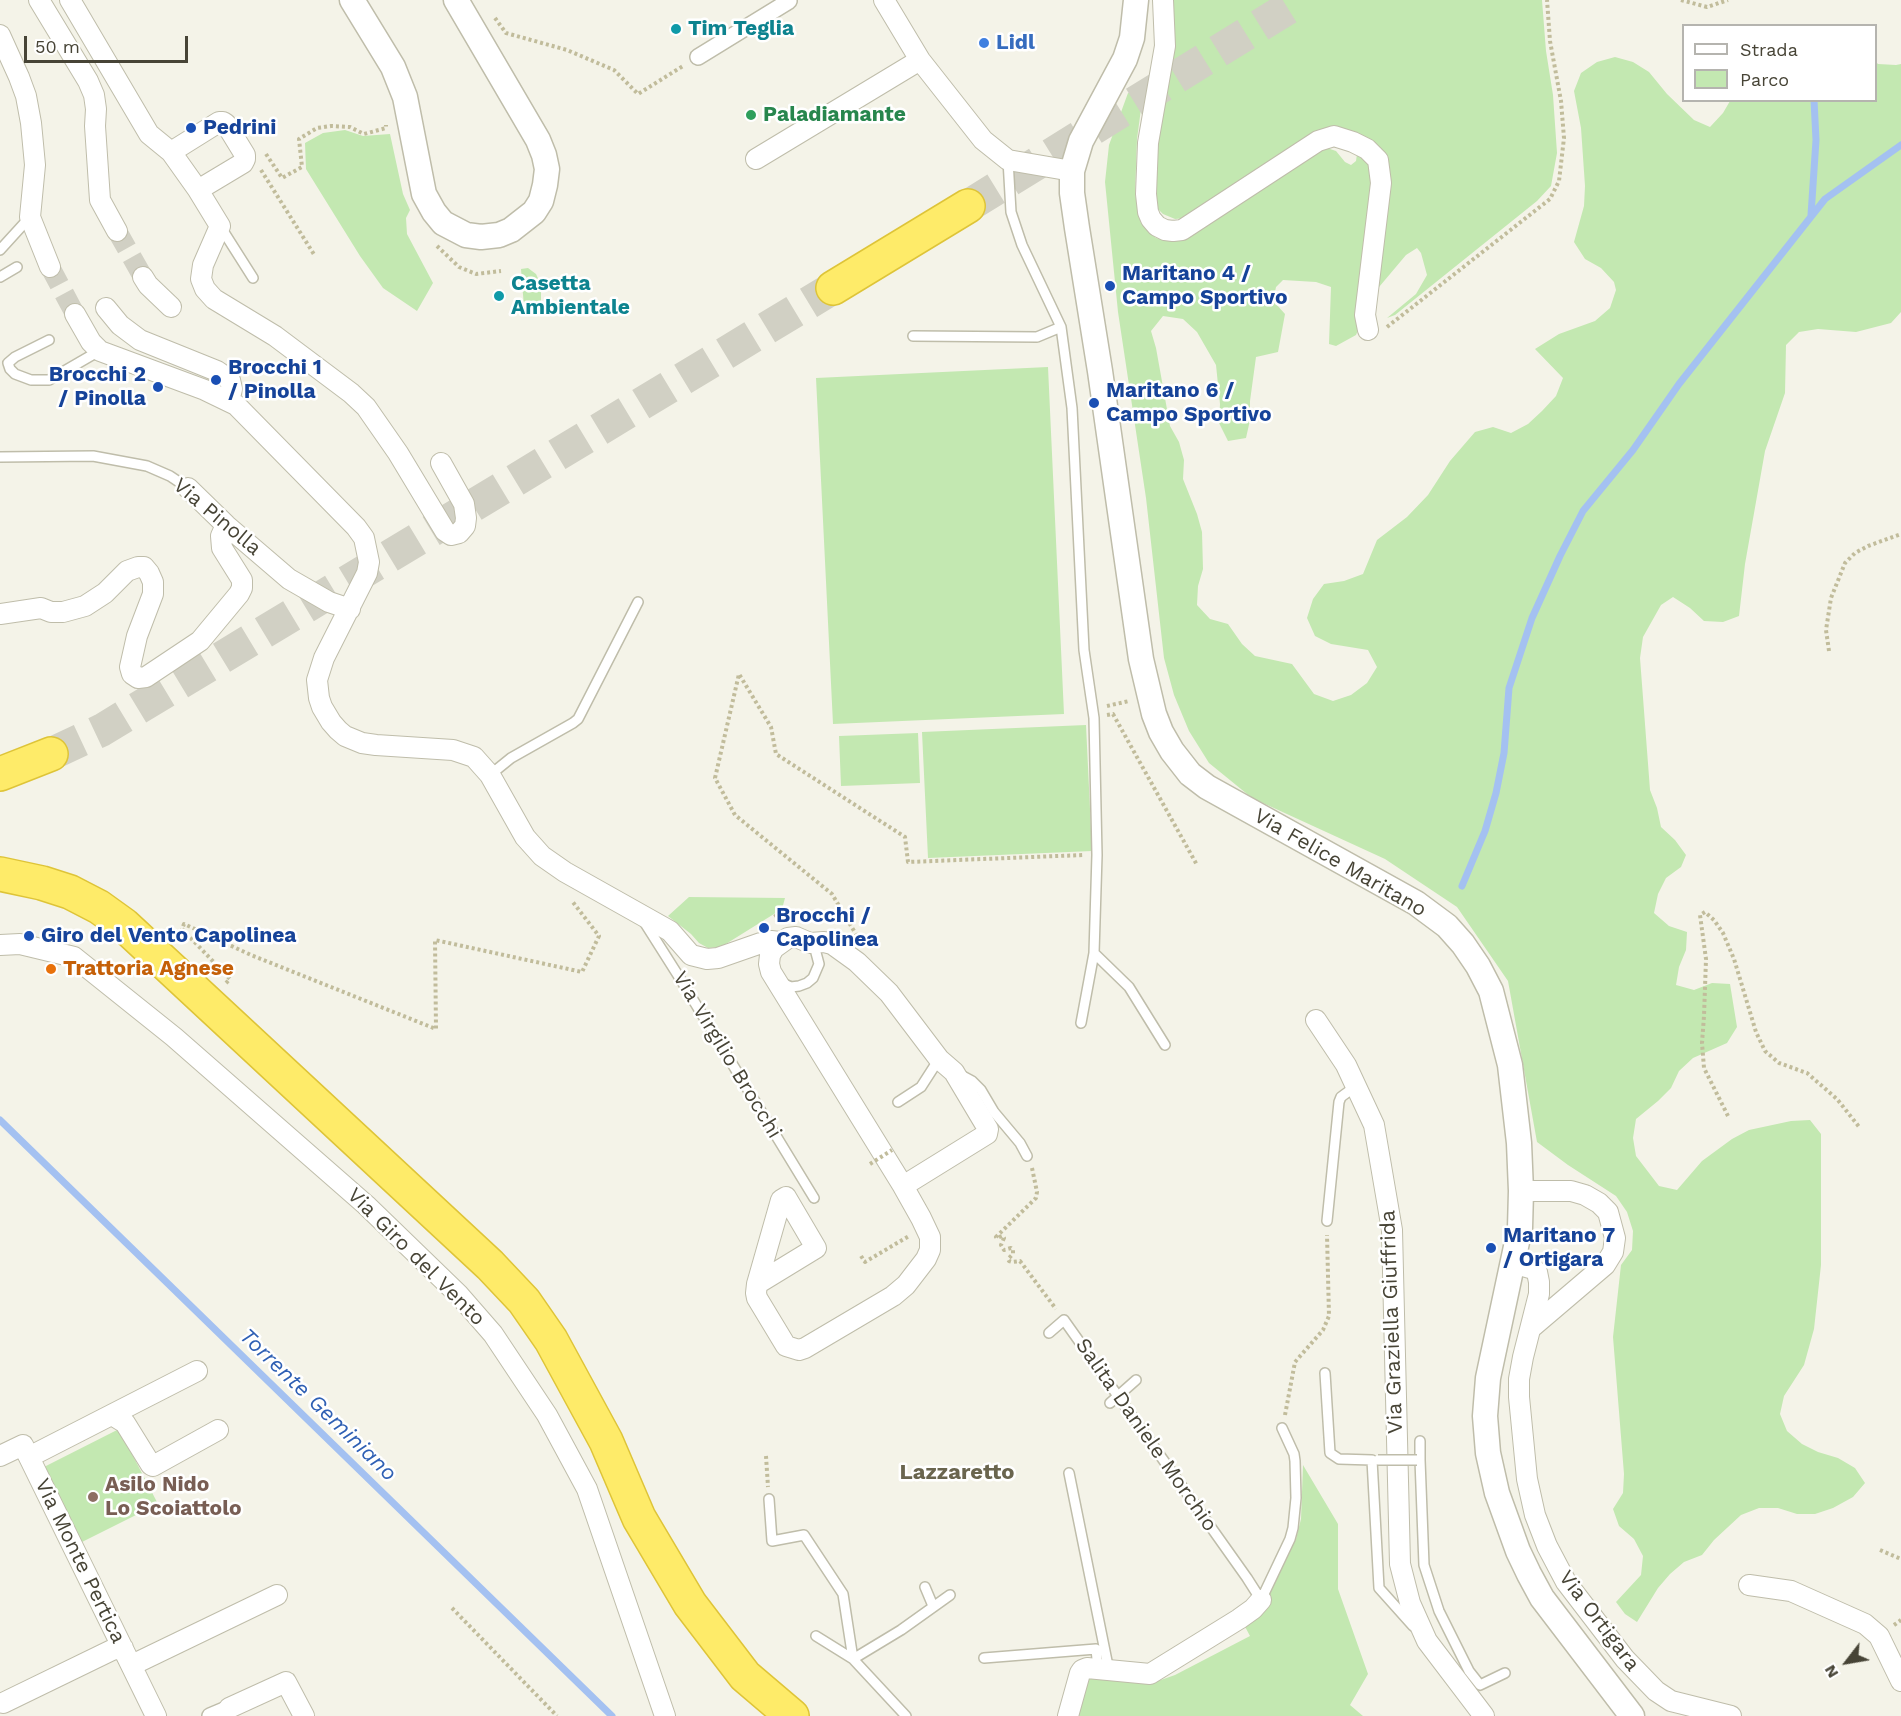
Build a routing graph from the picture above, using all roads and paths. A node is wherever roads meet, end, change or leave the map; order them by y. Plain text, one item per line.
1 (39, 0) edge
2 (70, 0) edge
3 (352, 0) edge
4 (456, 0) edge
5 (788, 0) edge
6 (884, 0) edge
7 (1136, 0) edge
8 (1163, 0) edge
9 (1547, 0) edge
10 (1681, 0) edge
11 (1728, 0) edge
12 (470, 23) junction
13 (0, 35) edge
14 (698, 57) joint
15 (920, 60) junction
16 (406, 103) junction
17 (171, 152) junction
18 (245, 157) junction
19 (756, 159) dead end
20 (1008, 160) junction
21 (1071, 171) junction
22 (198, 190) junction
23 (968, 206) tunnel mouth
24 (30, 217) junction
25 (220, 226) junction
26 (117, 231) tunnel mouth
27 (0, 249) edge
28 (315, 256) dead end
29 (17, 267) dead end
30 (50, 267) tunnel mouth
31 (0, 277) edge
32 (143, 277) tunnel mouth
33 (253, 278) dead end
34 (833, 288) tunnel mouth
35 (171, 307) dead end
36 (106, 308) dead end
37 (75, 314) tunnel mouth
38 (1060, 327) junction
39 (1368, 330) joint
40 (913, 336) dead end
41 (49, 340) dead end
42 (100, 351) junction
43 (229, 401) junction
44 (0, 457) edge
45 (441, 463) dead end
46 (188, 488) joint
47 (226, 525) junction
48 (1901, 534) edge
49 (638, 602) dead end
50 (350, 609) junction
51 (0, 614) edge
52 (1829, 651) dead end
53 (1150, 696) junction
54 (1094, 713) junction
55 (51, 754) tunnel mouth
56 (0, 774) edge
57 (490, 775) junction
58 (1097, 855) junction
59 (1197, 865) dead end
60 (0, 874) edge
61 (582, 912) dead end
62 (638, 913) junction
63 (780, 942) junction
64 (810, 943) junction
65 (0, 945) edge
66 (1094, 953) junction
67 (857, 962) junction
68 (776, 979) junction
69 (221, 988) dead end
70 (1316, 1020) dead end
71 (1081, 1023) dead end
72 (1165, 1045) dead end
73 (947, 1065) junction
74 (1356, 1086) junction
75 (898, 1102) dead end
76 (1728, 1116) dead end
77 (1860, 1128) dead end
78 (892, 1150) dead end
79 (1027, 1156) joint
80 (870, 1164) dead end
81 (903, 1186) junction
82 (1521, 1191) junction
83 (814, 1197) dead end
84 (1327, 1221) joint
85 (925, 1227) junction
86 (861, 1256) dead end
87 (1512, 1263) junction
88 (757, 1284) dead end
89 (1064, 1320) junction
90 (1531, 1328) junction
91 (1049, 1333) dead end
92 (197, 1371) dead end
93 (1325, 1374) dead end
94 (1136, 1380) dead end
95 (1118, 1396) junction
96 (1110, 1403) dead end
97 (112, 1415) junction
98 (1282, 1428) joint
99 (218, 1430) dead end
100 (1420, 1441) dead end
101 (0, 1456) edge
102 (766, 1456) dead end
103 (29, 1457) junction
104 (1375, 1460) junction
105 (1418, 1460) junction
106 (1069, 1473) dead end
107 (769, 1499) joint
108 (1880, 1550) dead end
109 (1901, 1559) edge
110 (1749, 1584) dead end
111 (925, 1587) dead end
112 (277, 1595) dead end
113 (950, 1595) dead end
114 (1261, 1600) junction
115 (933, 1606) junction
116 (452, 1608) dead end
117 (816, 1636) dead end
118 (1427, 1641) junction
119 (127, 1656) junction
120 (984, 1658) dead end
121 (853, 1659) junction
122 (1103, 1670) junction
123 (1505, 1673) dead end
124 (1901, 1681) edge
125 (4, 1705) edge
126 (229, 1708) joint
127 (156, 1716) edge
128 (210, 1716) edge
129 (304, 1716) edge
130 (557, 1716) edge
131 (665, 1716) edge
132 (792, 1716) edge
133 (906, 1716) edge
134 (1068, 1716) edge
135 (1484, 1716) edge
136 (1632, 1716) edge
137 (1731, 1716) edge

1 - 26 street
2 - 17 street
3 - 16 street
4 - 12 street
5 - 14 street
6 - 15 street
7 - 21 street, Via Felice Maritano
8 - 39 street
9 - 39 path
10 - 11 path
12 - 14 path
12 - 16 street
13 - 24 street
15 - 19 street
15 - 20 street
16 - 18 path
17 - 18 street
17 - 22 street
18 - 22 street
18 - 28 path
20 - 21 street
20 - 38 lane
21 - 53 street, Via Felice Maritano
22 - 25 street
23 - 34 highway
24 - 27 lane
24 - 30 street
25 - 33 lane
25 - 45 street
29 - 31 lane
32 - 35 street
36 - 43 street
37 - 42 street
38 - 40 lane
38 - 54 lane
41 - 42 lane
42 - 43 street, Via Virgilio Brocchi
43 - 50 street, Via Virgilio Brocchi
44 - 46 lane, Via Pinolla
46 - 47 street, Via Pinolla
47 - 50 street, Via Pinolla
47 - 51 street
48 - 52 path
49 - 57 lane
50 - 57 street, Via Virgilio Brocchi
53 - 54 path
53 - 82 street, Via Felice Maritano
54 - 58 lane
54 - 59 path
55 - 56 highway
57 - 62 street, Via Virgilio Brocchi
58 - 66 lane
58 - 67 path
60 - 132 highway
61 - 69 path
62 - 63 street, Via Virgilio Brocchi
62 - 83 lane, Via Virgilio Brocchi
63 - 64 street, Via Virgilio Brocchi
63 - 68 street
64 - 67 street, Via Virgilio Brocchi
64 - 68 lane
65 - 131 street, Via Giro del Vento
66 - 71 lane
66 - 72 lane
67 - 73 street, Via Virgilio Brocchi
68 - 81 street
70 - 74 street, Via Graziella Giuffrida
73 - 75 lane
73 - 79 lane
73 - 81 street, Via Virgilio Brocchi
74 - 84 lane
74 - 118 street, Via Graziella Giuffrida
76 - 77 path
78 - 80 path, bridge
79 - 89 path, Salita Daniele Morchio
81 - 85 street
82 - 87 street, Via Felice Maritano
82 - 90 street
84 - 98 path
85 - 86 path
85 - 88 street
87 - 90 street, Via Ortigara
87 - 136 street, Via Felice Maritano
89 - 91 lane
89 - 95 lane, Salita Daniele Morchio
90 - 137 street, Via Ortigara
92 - 97 street, Via Monte Pertica
93 - 104 lane, Via Graziella Giuffrida
94 - 95 lane
95 - 96 lane
95 - 114 lane, Salita Daniele Morchio
97 - 99 street
97 - 103 street, Via Monte Pertica
98 - 114 lane
100 - 105 lane, Via Graziella Giuffrida
101 - 103 street, Via Monte Pertica
102 - 107 path
103 - 119 street, Via Monte Pertica
104 - 105 lane, Via Graziella Giuffrida, bridge
104 - 118 lane, Via Graziella Giuffrida
105 - 123 lane, Via Graziella Giuffrida
106 - 122 lane
107 - 121 lane
108 - 109 path
110 - 124 street
111 - 115 lane
112 - 119 street, Via Monte Pertica
113 - 115 lane
114 - 122 street
115 - 121 lane
116 - 130 path
117 - 121 lane
118 - 135 street, Via Graziella Giuffrida
119 - 125 street
119 - 127 street, Via Monte Pertica
120 - 122 lane
121 - 133 lane
122 - 134 street
126 - 128 street
126 - 129 street

